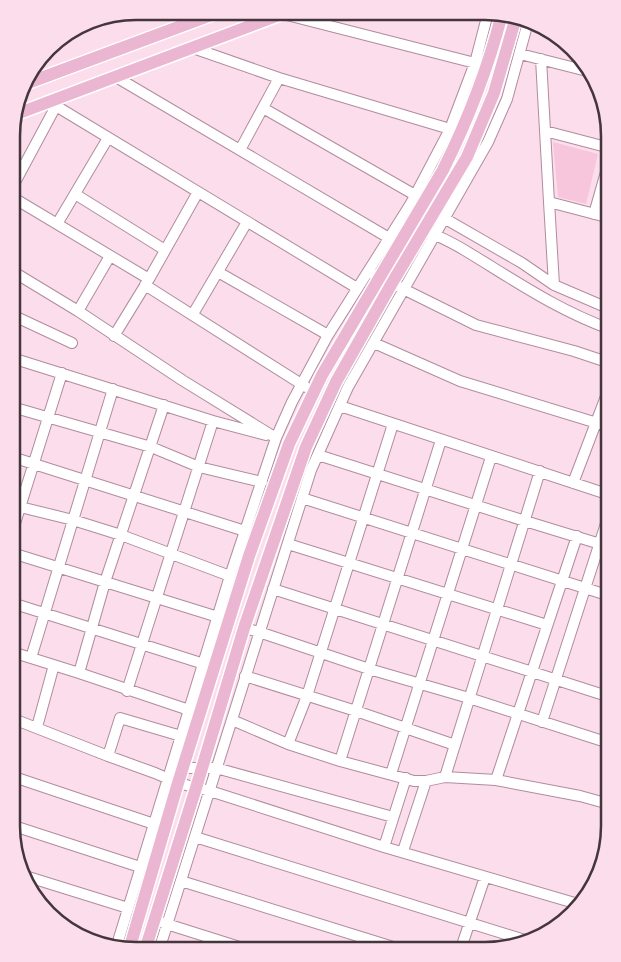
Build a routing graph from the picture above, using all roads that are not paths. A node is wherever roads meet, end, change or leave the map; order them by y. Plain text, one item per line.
1 (197, 20) edge
2 (267, 20) edge
3 (312, 20) edge
4 (486, 20) edge
5 (500, 21) edge
6 (514, 24) edge
7 (526, 28) edge
8 (193, 48) junction
9 (520, 54) junction
10 (541, 60) junction
11 (475, 63) junction
12 (580, 69) edge
13 (116, 76) junction
14 (279, 78) junction
15 (35, 80) edge
16 (52, 104) junction
17 (263, 108) junction
18 (22, 113) edge
19 (450, 129) junction
20 (545, 131) junction
21 (108, 138) junction
22 (601, 146) edge
23 (240, 150) junction
24 (20, 171) edge
25 (601, 190) edge
26 (198, 192) junction
27 (75, 194) junction
28 (416, 200) junction
29 (549, 202) junction
30 (20, 203) edge
31 (594, 214) junction
32 (441, 215) junction
33 (601, 216) edge
34 (406, 221) junction
35 (247, 222) junction
36 (57, 224) junction
37 (424, 230) junction
38 (436, 235) junction
39 (390, 238) junction
40 (165, 250) junction
41 (110, 256) junction
42 (218, 272) junction
43 (373, 274) junction
44 (20, 276) edge
45 (147, 282) junction
46 (392, 283) junction
47 (554, 285) junction
48 (357, 288) junction
49 (404, 290) junction
50 (601, 305) edge
51 (78, 311) junction
52 (193, 314) junction
53 (20, 319) edge
54 (601, 326) edge
55 (328, 335) junction
56 (114, 336) junction
57 (72, 342) dead end
58 (374, 343) junction
59 (20, 360) edge
60 (601, 360) edge
61 (62, 373) junction
62 (302, 384) junction
63 (113, 389) junction
64 (314, 391) junction
65 (164, 405) junction
66 (340, 406) junction
67 (601, 409) edge
68 (20, 410) edge
69 (48, 419) junction
70 (213, 421) junction
71 (596, 422) junction
72 (393, 424) junction
73 (601, 424) edge
74 (98, 433) junction
75 (276, 438) junction
76 (441, 440) junction
77 (151, 447) junction
78 (318, 455) junction
79 (491, 457) junction
80 (20, 459) edge
81 (33, 463) junction
82 (198, 467) junction
83 (540, 471) junction
84 (377, 473) junction
85 (85, 479) junction
86 (262, 482) junction
87 (573, 483) junction
88 (426, 488) junction
89 (601, 491) edge
90 (133, 495) junction
91 (20, 496) edge
92 (302, 498) junction
93 (476, 504) junction
94 (20, 507) edge
95 (184, 512) junction
96 (363, 518) junction
97 (73, 520) junction
98 (525, 521) junction
99 (245, 531) junction
100 (412, 533) junction
101 (121, 535) junction
102 (577, 536) junction
103 (288, 544) junction
104 (601, 544) edge
105 (462, 549) junction
106 (601, 553) edge
107 (171, 554) junction
108 (20, 555) edge
109 (244, 555) junction
110 (349, 563) junction
111 (511, 565) junction
112 (58, 567) junction
113 (230, 576) junction
114 (397, 578) junction
115 (562, 581) junction
116 (105, 582) junction
117 (584, 588) junction
118 (273, 589) junction
119 (601, 593) edge
120 (448, 595) junction
121 (157, 598) junction
122 (20, 606) edge
123 (334, 609) junction
124 (497, 610) junction
125 (44, 613) junction
126 (218, 617) junction
127 (383, 624) junction
128 (547, 625) junction
129 (244, 628) junction
130 (92, 629) junction
131 (259, 632) junction
132 (433, 640) junction
133 (142, 645) junction
134 (320, 653) junction
135 (20, 655) edge
136 (482, 656) junction
137 (31, 658) junction
138 (204, 664) junction
139 (54, 665) junction
140 (369, 669) junction
141 (532, 672) junction
142 (79, 673) junction
143 (245, 676) junction
144 (556, 679) junction
145 (420, 684) junction
146 (127, 691) junction
147 (601, 693) edge
148 (307, 696) junction
149 (469, 698) junction
150 (189, 710) junction
151 (356, 711) junction
152 (518, 715) junction
153 (232, 720) junction
154 (20, 721) edge
155 (542, 722) junction
156 (37, 727) junction
157 (406, 728) junction
158 (181, 736) junction
159 (601, 740) edge
160 (288, 744) junction
161 (455, 745) junction
162 (108, 756) junction
163 (340, 761) junction
164 (202, 768) junction
165 (216, 768) junction
166 (391, 774) junction
167 (175, 775) junction
168 (444, 777) junction
169 (406, 778) junction
170 (20, 779) edge
171 (496, 780) junction
172 (426, 781) junction
173 (196, 788) junction
174 (210, 791) junction
175 (601, 801) edge
176 (393, 817) junction
177 (154, 824) junction
178 (20, 828) edge
179 (195, 837) junction
180 (384, 847) junction
181 (403, 851) junction
182 (140, 868) junction
183 (485, 876) junction
184 (33, 879) edge
185 (181, 881) junction
186 (572, 902) edge
187 (128, 908) junction
188 (154, 920) junction
189 (469, 923) junction
190 (167, 924) junction
191 (120, 935) junction
192 (516, 938) edge
193 (118, 940) edge
194 (128, 941) edge
195 (132, 942) edge
196 (147, 942) edge
197 (161, 942) edge
198 (223, 942) edge
199 (380, 942) edge
200 (463, 942) edge

1 - 15 main road
2 - 8 main road
3 - 11 street
4 - 11 street
5 - 28 main road
6 - 32 main road
7 - 9 street
8 - 13 main road
8 - 14 street
9 - 10 street
9 - 32 street
10 - 12 street
10 - 20 street
11 - 19 street
13 - 16 main road
13 - 23 street
14 - 17 street
14 - 19 street
16 - 18 main road
16 - 21 street
16 - 24 street
17 - 23 street
17 - 28 street
19 - 28 street
20 - 22 street
20 - 29 street
21 - 26 street
21 - 27 street
23 - 39 street
25 - 31 street
26 - 35 street
26 - 40 street
27 - 36 street
27 - 40 street
28 - 32 street
28 - 34 main road
29 - 31 street
29 - 47 street
30 - 36 street
31 - 33 street
32 - 37 main road
32 - 38 street
32 - 47 street
34 - 37 street
34 - 39 street
34 - 43 main road
35 - 42 street
35 - 48 street
36 - 41 street
37 - 38 street
37 - 46 main road
38 - 49 street
38 - 54 street
39 - 43 street
40 - 45 street
41 - 45 street
41 - 51 street
42 - 52 street
42 - 55 street
43 - 46 street
43 - 48 street
43 - 64 main road
44 - 51 street
45 - 52 street
45 - 56 street
46 - 49 street
46 - 129 main road
47 - 50 street
48 - 55 street
49 - 58 street
49 - 60 street
51 - 56 street
52 - 62 street
53 - 57 street
55 - 62 street
56 - 75 street
58 - 66 street
58 - 71 street
59 - 61 street
61 - 63 street
61 - 69 street
62 - 64 street
62 - 75 street
63 - 65 street
63 - 74 street
64 - 109 main road
65 - 70 street
65 - 77 street
66 - 72 street
66 - 78 street
67 - 71 street
68 - 69 street
69 - 74 street
69 - 81 street
70 - 75 street
70 - 82 street
71 - 73 street
71 - 87 street
72 - 76 street
72 - 84 street
74 - 77 street
74 - 85 street
75 - 86 street
76 - 79 street
76 - 88 street
77 - 82 street
77 - 90 street
78 - 84 street
78 - 92 street
79 - 83 street
79 - 93 street
80 - 81 street
81 - 85 street
81 - 91 street
82 - 86 street
82 - 95 street
83 - 87 street
83 - 98 street
84 - 88 street
84 - 96 street
85 - 90 street
85 - 97 street
86 - 99 street
87 - 89 street
88 - 93 street
88 - 100 street
90 - 95 street
90 - 101 street
92 - 96 street
92 - 103 street
93 - 98 street
93 - 105 street
94 - 97 street
95 - 99 street
95 - 107 street
96 - 100 street
96 - 110 street
97 - 101 street
97 - 112 street
98 - 102 street
98 - 111 street
99 - 109 street
100 - 105 street
100 - 114 street
101 - 107 street
101 - 116 street
102 - 104 street
102 - 115 street
103 - 110 street
103 - 118 street
105 - 111 street
105 - 120 street
106 - 117 street
107 - 113 street
107 - 121 street
108 - 112 street
109 - 113 street
109 - 167 main road
110 - 114 street
110 - 123 street
111 - 115 street
111 - 124 street
112 - 116 street
112 - 125 street
113 - 126 street
114 - 120 street
114 - 127 street
115 - 117 street
115 - 128 street
116 - 121 street
116 - 130 street
117 - 119 street
117 - 144 street
118 - 123 street
118 - 131 street
120 - 124 street
120 - 132 street
121 - 126 street
121 - 133 street
122 - 125 street
123 - 127 street
123 - 134 street
124 - 128 street
124 - 136 street
125 - 130 street
125 - 137 street
126 - 138 street
127 - 132 street
127 - 140 street
128 - 141 street
129 - 131 street
129 - 164 main road
130 - 133 street
130 - 142 street
131 - 134 street
131 - 143 street
132 - 136 street
132 - 145 street
133 - 138 street
133 - 146 street
134 - 140 street
134 - 148 street
135 - 137 street
136 - 141 street
136 - 149 street
137 - 139 street
138 - 150 street
139 - 142 street
139 - 156 street
140 - 145 street
140 - 151 street
141 - 144 street
141 - 152 street
142 - 146 street
143 - 148 street
143 - 153 street
144 - 147 street
144 - 155 street
145 - 149 street
145 - 157 street
146 - 150 street
148 - 151 street
148 - 160 street
149 - 152 street
149 - 161 street
150 - 158 street
151 - 157 street
151 - 163 street
152 - 155 street
152 - 171 street
153 - 160 street
153 - 165 street
154 - 156 street
155 - 159 street
156 - 162 street
157 - 161 street
157 - 166 street
158 - 162 street
158 - 167 street
160 - 163 street
161 - 168 street
162 - 167 street
163 - 166 street
164 - 165 street
164 - 167 street
164 - 173 main road
165 - 174 street
165 - 176 street
166 - 169 street
167 - 173 street
167 - 177 street
167 - 195 main road
168 - 171 street
168 - 172 street
169 - 172 street
169 - 176 street
170 - 177 street
171 - 175 street
172 - 181 street
173 - 174 street
173 - 188 main road
174 - 179 street
174 - 180 street
176 - 180 street
177 - 182 street
178 - 182 street
179 - 185 street
179 - 189 street
180 - 181 street
181 - 183 street
182 - 187 street
183 - 186 street
183 - 189 street
184 - 187 street
185 - 190 street
185 - 199 street
187 - 191 street
188 - 190 street
188 - 196 main road
189 - 192 street
189 - 200 street
190 - 197 street
190 - 198 street
191 - 193 street
191 - 194 main road

